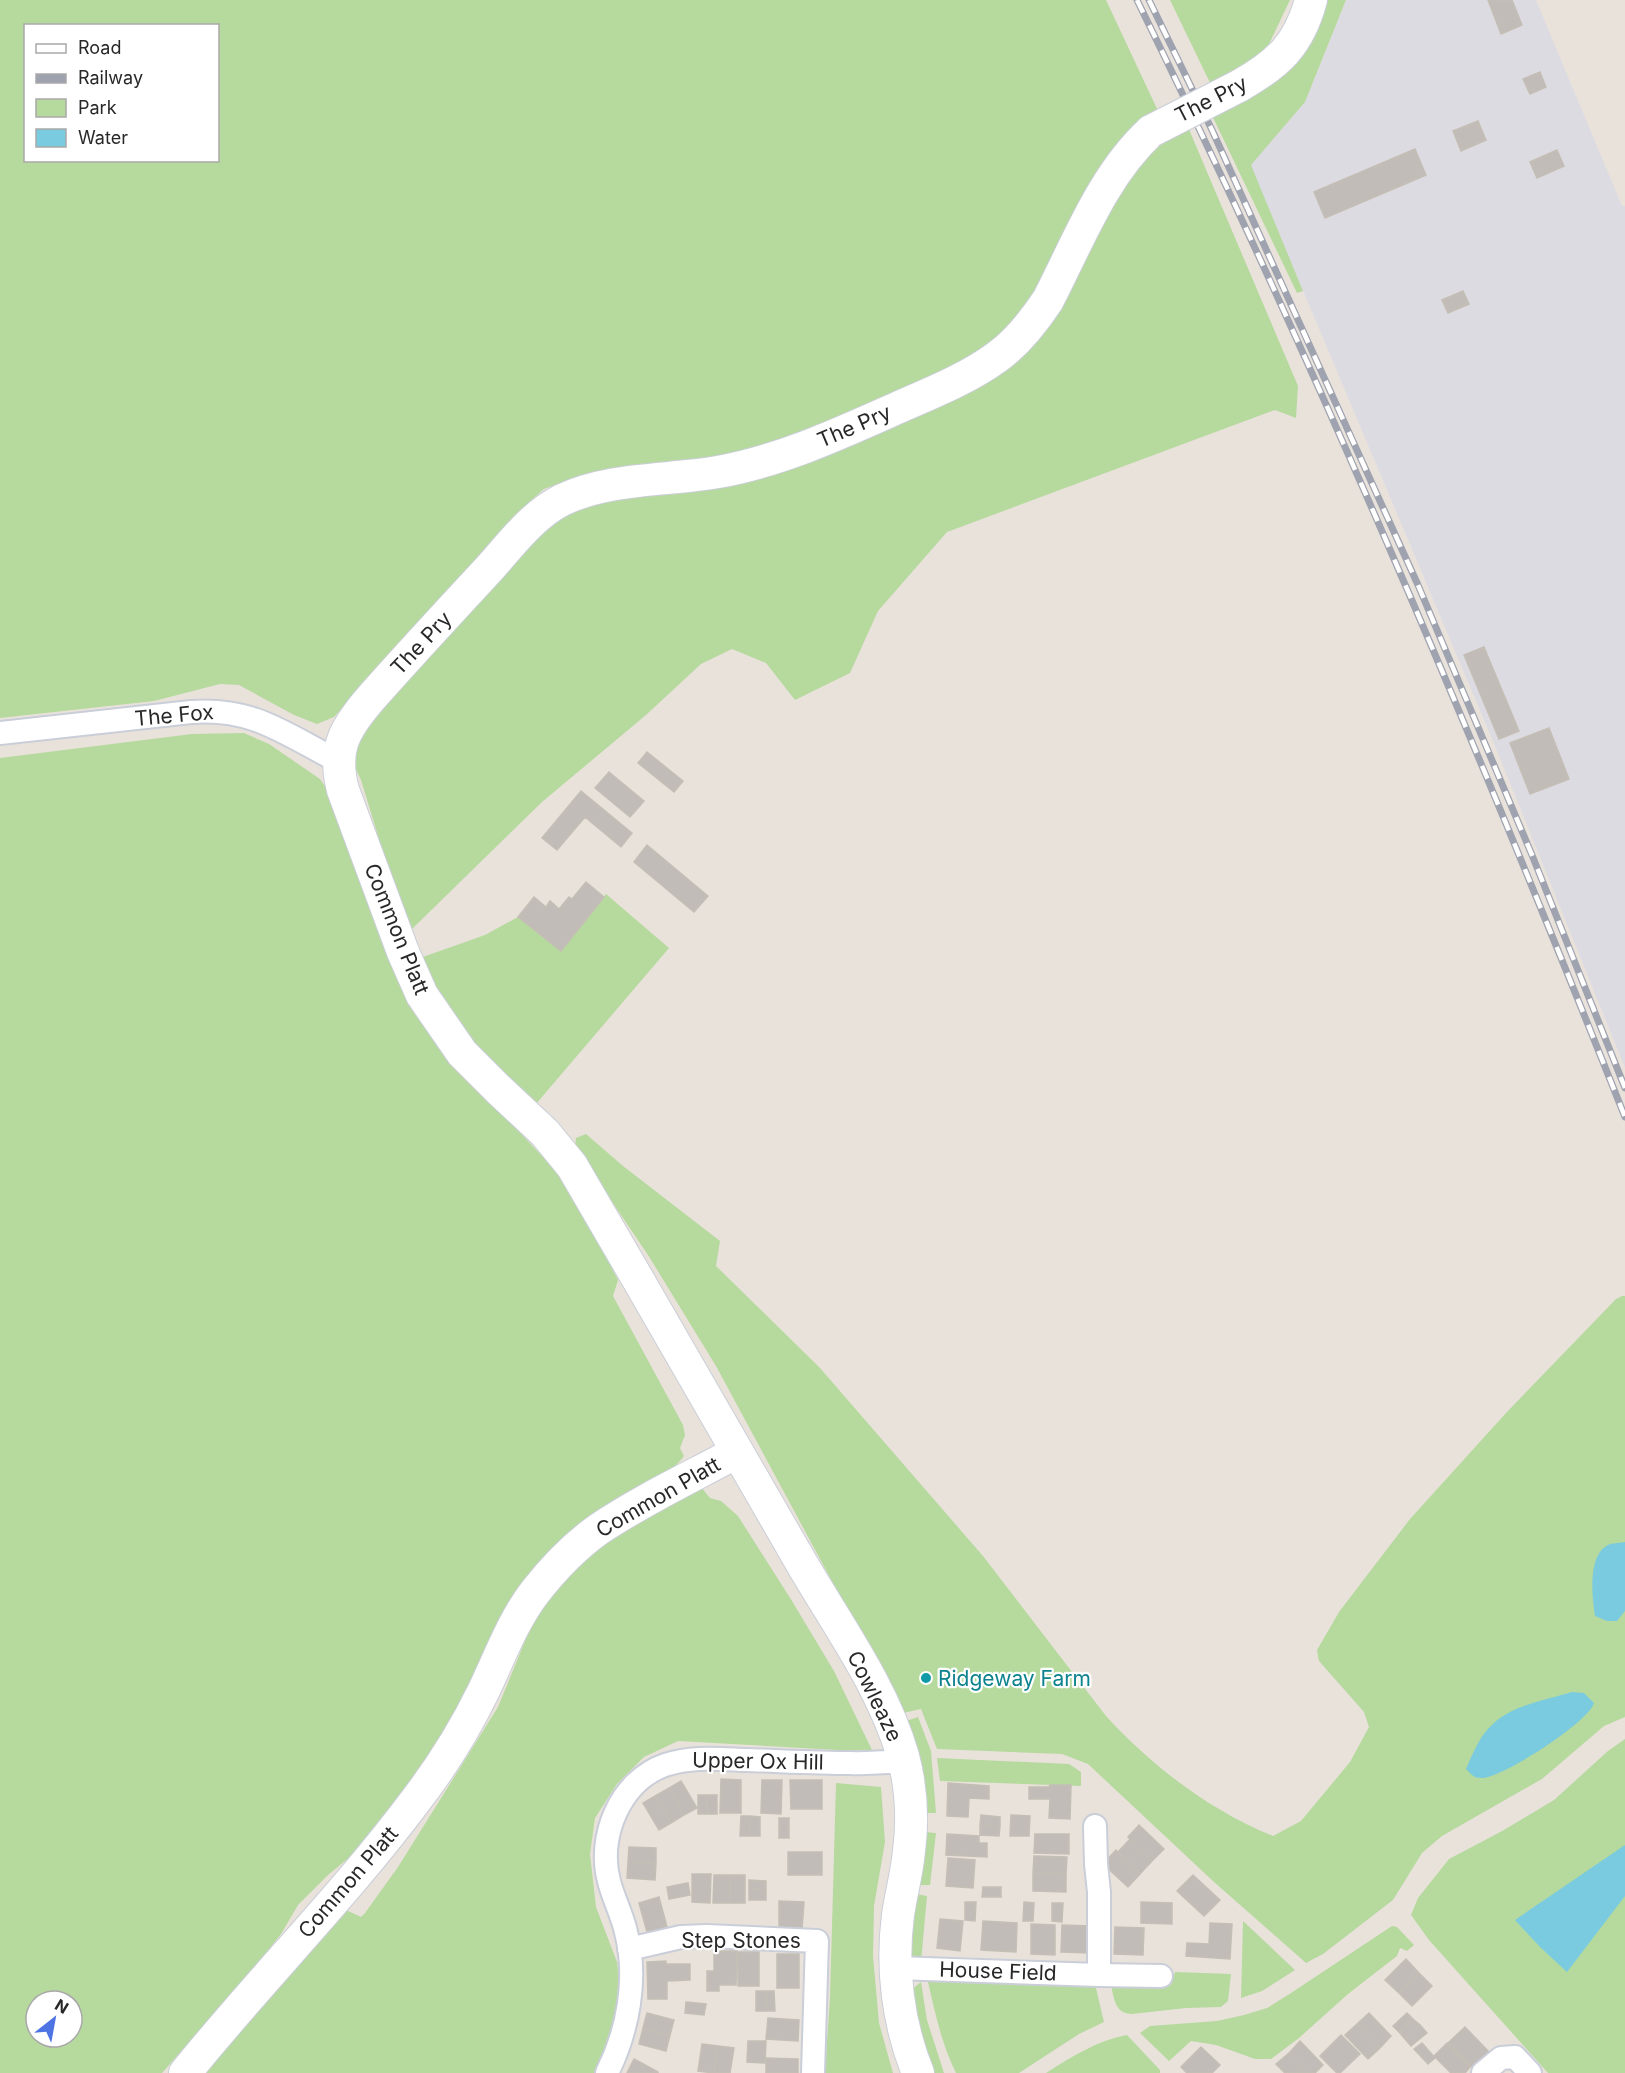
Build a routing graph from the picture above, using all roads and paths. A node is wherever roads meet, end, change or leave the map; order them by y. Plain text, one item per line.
1 (1311, 0) edge
2 (0, 733) edge
3 (338, 761) junction
4 (737, 1452) junction
5 (904, 1762) junction
6 (1095, 1826) dead end
7 (629, 1949) junction
8 (896, 1968) junction
9 (1099, 1975) junction
10 (1161, 1976) dead end
11 (185, 2073) edge
12 (607, 2073) edge
13 (813, 2073) edge
14 (918, 2073) edge
15 (1483, 2073) edge
16 (1530, 2073) edge

1 - 3 main road, The Pry, bridge
2 - 3 street, The Fox
3 - 4 main road, Common Platt
4 - 5 main road, Cowleaze
4 - 11 main road, Common Platt
5 - 7 street, Upper Ox Hill
5 - 8 main road, Cowleaze
6 - 9 street
7 - 12 street, Upper Ox Hill
7 - 13 street, Step Stones
8 - 9 street, House Field
8 - 14 main road, Cowleaze
9 - 10 street, House Field
15 - 16 street

